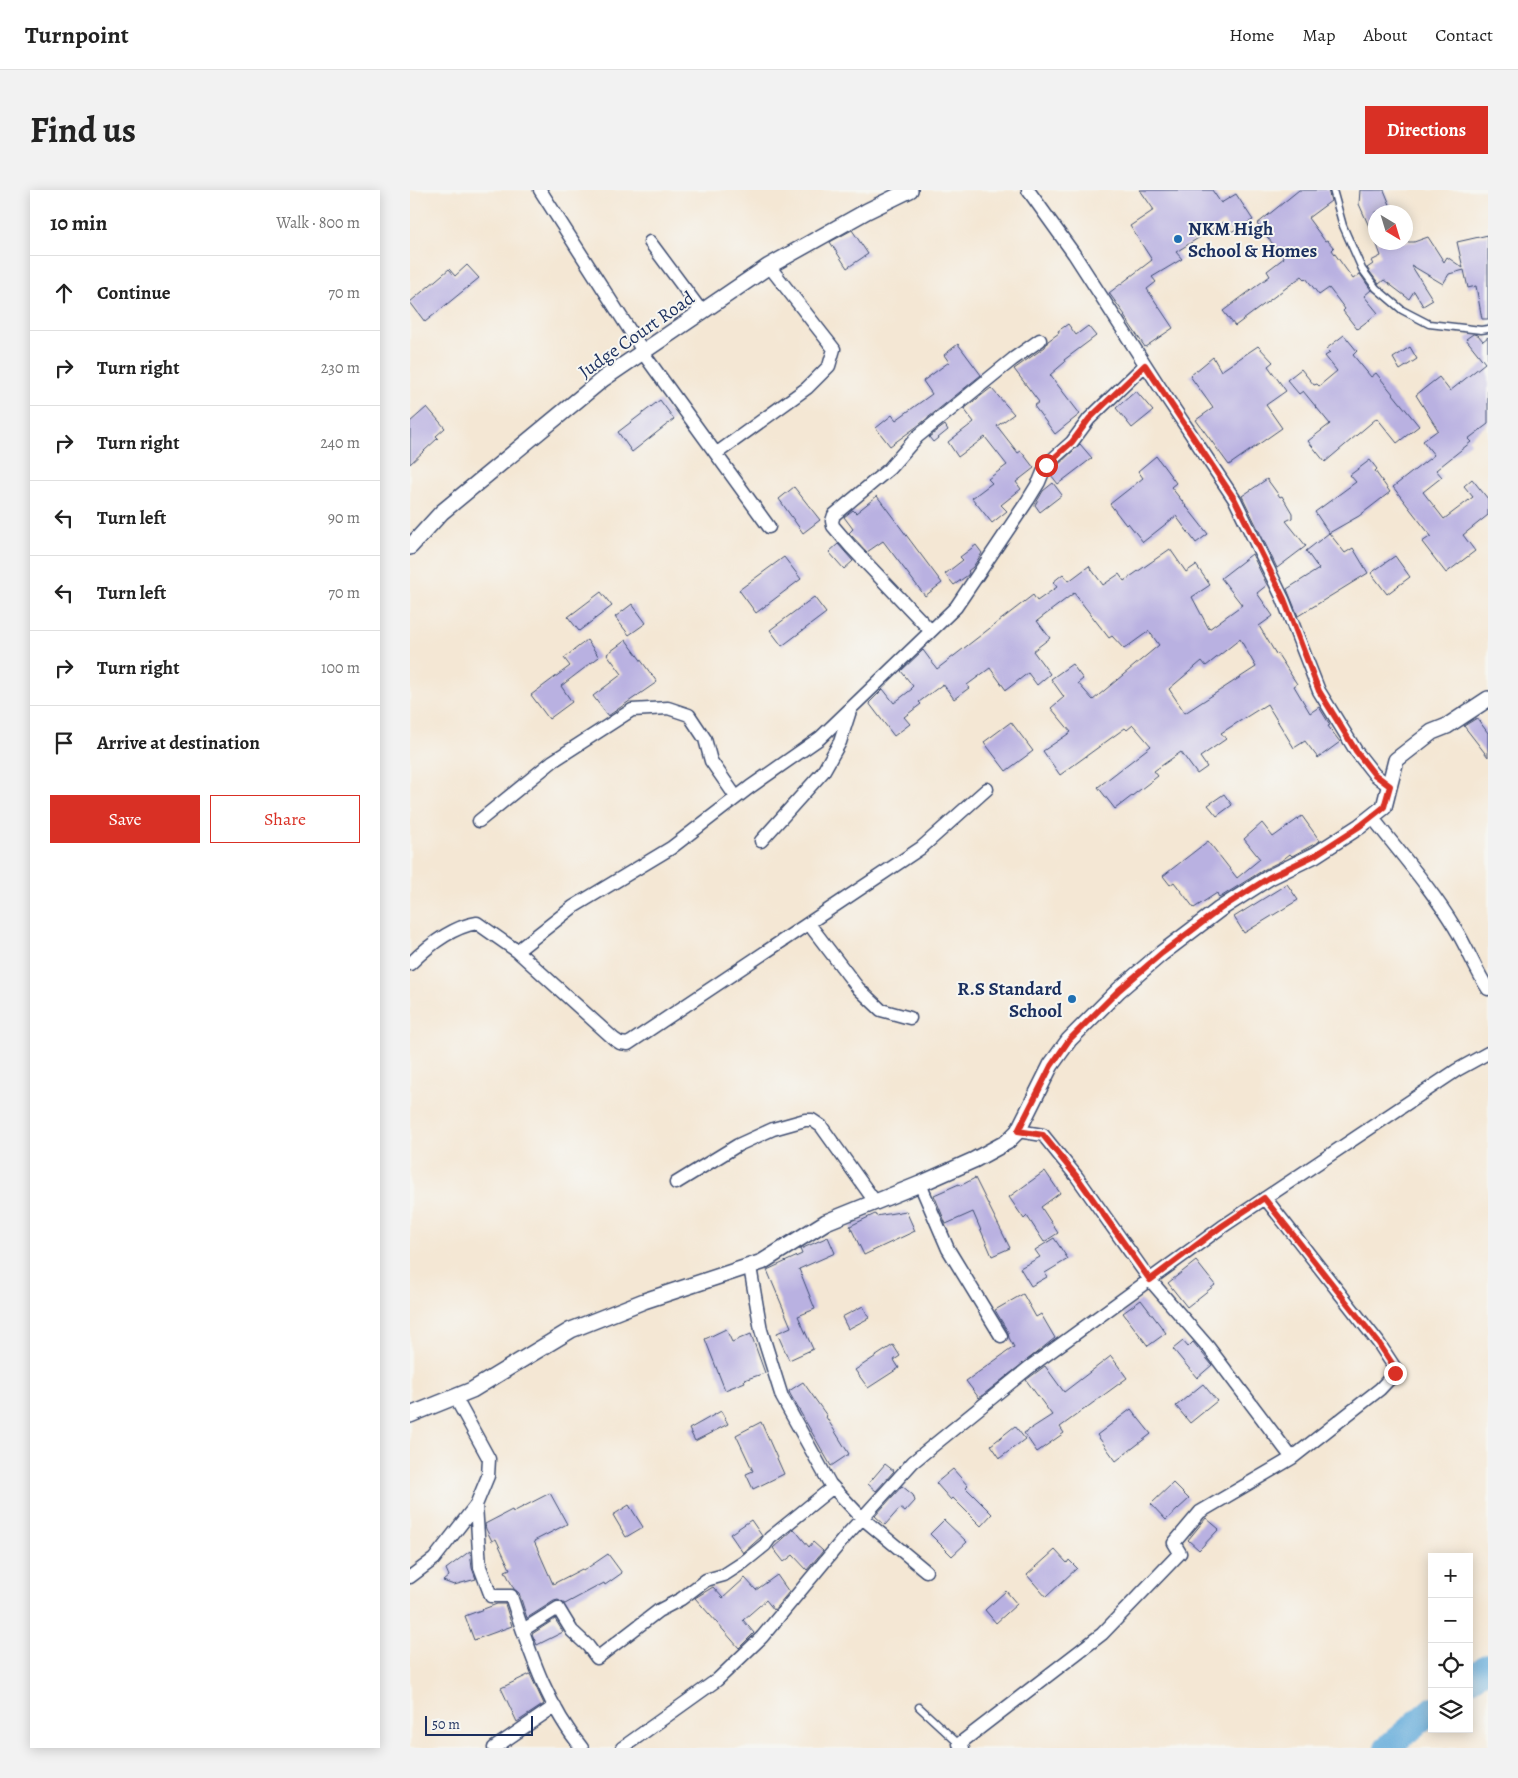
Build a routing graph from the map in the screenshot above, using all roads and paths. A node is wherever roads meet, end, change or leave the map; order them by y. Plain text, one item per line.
1 (540, 190) edge
2 (910, 190) edge
3 (1028, 190) edge
4 (1333, 190) edge
5 (650, 242) dead end
6 (770, 266) junction
7 (702, 312) junction
8 (1488, 329) edge
9 (1040, 340) dead end
10 (644, 352) junction
11 (1145, 365) junction
12 (717, 453) junction
13 (769, 527) dead end
14 (410, 547) edge
15 (930, 630) junction
16 (1488, 699) edge
17 (850, 709) junction
18 (1390, 786) junction
19 (987, 789) dead end
20 (736, 797) junction
21 (1372, 817) junction
22 (479, 822) dead end
23 (761, 841) dead end
24 (809, 924) junction
25 (517, 952) junction
26 (410, 964) edge
27 (1488, 989) edge
28 (910, 1018) dead end
29 (1488, 1053) edge
30 (1018, 1131) junction
31 (676, 1183) dead end
32 (920, 1184) junction
33 (1264, 1198) junction
34 (876, 1203) junction
35 (750, 1267) junction
36 (1150, 1280) junction
37 (1001, 1336) dead end
38 (455, 1397) junction
39 (410, 1415) edge
40 (1292, 1458) junction
41 (833, 1487) junction
42 (476, 1505) junction
43 (862, 1518) junction
44 (926, 1571) dead end
45 (410, 1577) edge
46 (523, 1630) junction
47 (555, 1706) junction
48 (919, 1707) dead end
49 (961, 1746) edge
50 (494, 1748) edge
51 (582, 1748) edge
52 (622, 1748) edge

1 - 10 street
2 - 6 street, Judge Court Road
3 - 11 street
4 - 8 lane
5 - 7 street
6 - 7 street, Judge Court Road
6 - 12 street
7 - 10 street, Judge Court Road
9 - 15 street
10 - 12 street
10 - 14 street, Judge Court Road
11 - 15 street
11 - 18 street
12 - 13 street
15 - 17 street
16 - 18 street
17 - 20 street
17 - 23 street
18 - 21 street
19 - 24 street
20 - 22 street
20 - 25 street
21 - 27 street
21 - 30 street
24 - 25 street
24 - 28 street
25 - 26 street
29 - 33 street
30 - 32 street
30 - 36 street
31 - 34 street
32 - 34 street
32 - 37 street
33 - 36 street
33 - 40 street
34 - 35 street
35 - 38 street
35 - 41 street
36 - 40 street
36 - 43 street
38 - 39 street
38 - 42 street
40 - 49 street
41 - 43 street
41 - 46 street
42 - 45 street
42 - 46 street
43 - 44 street
43 - 52 street
46 - 47 street
47 - 50 street
47 - 51 street
48 - 49 lane

